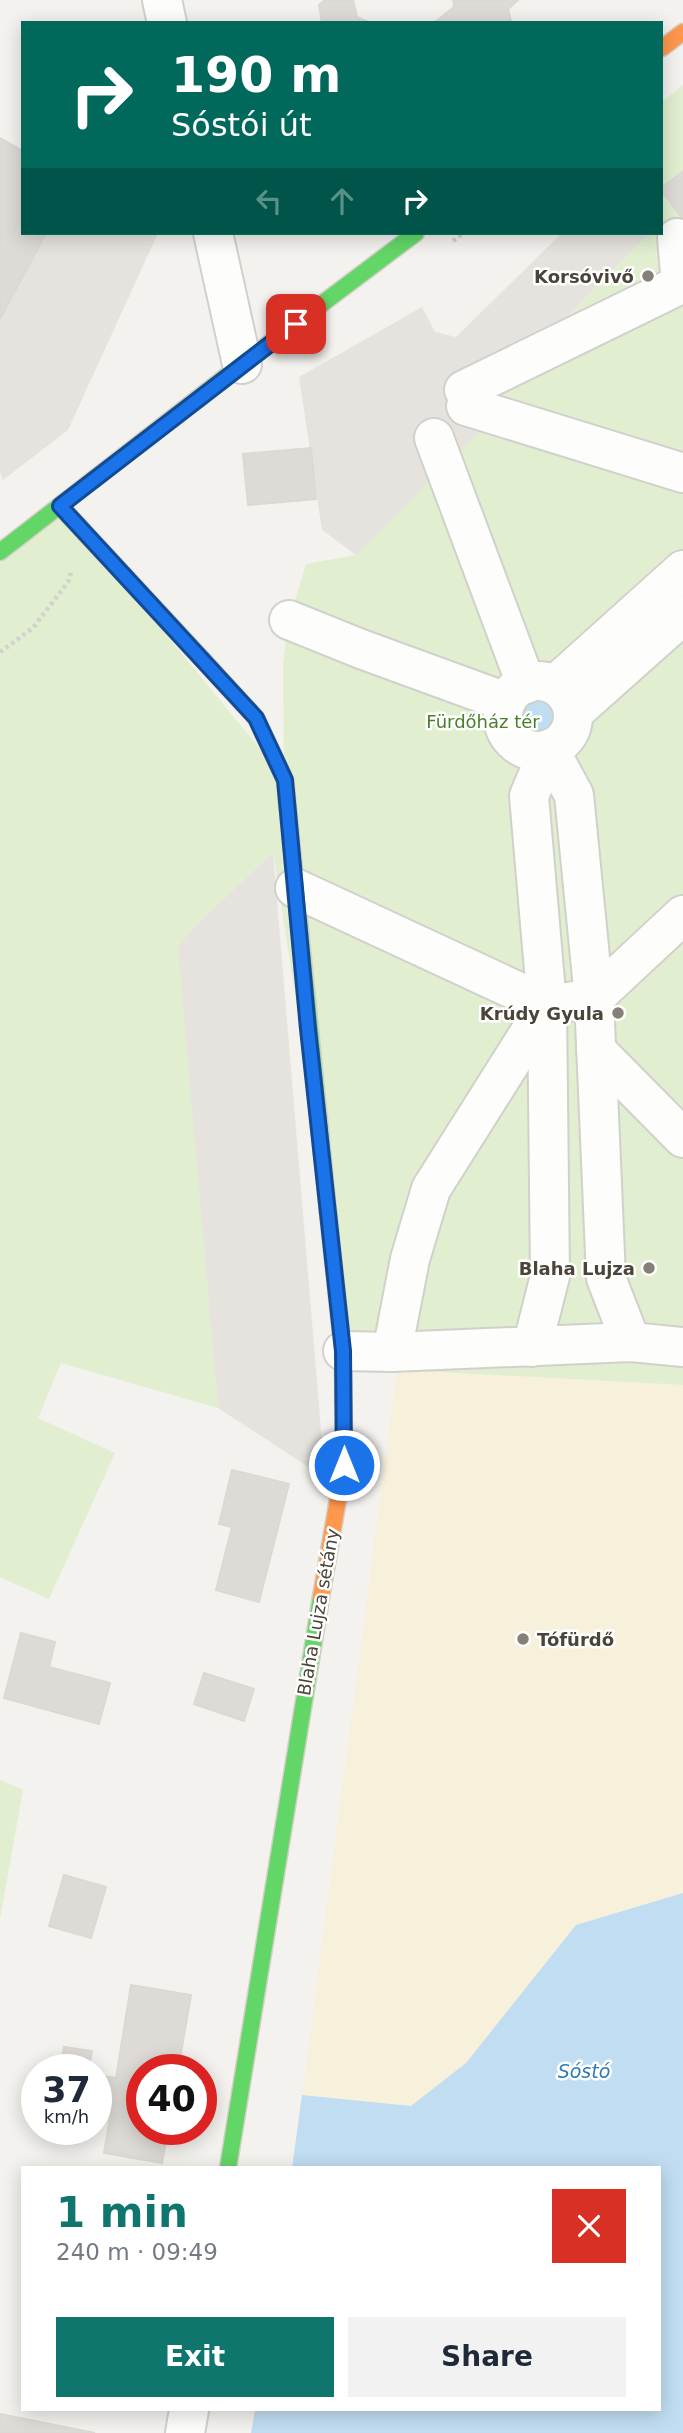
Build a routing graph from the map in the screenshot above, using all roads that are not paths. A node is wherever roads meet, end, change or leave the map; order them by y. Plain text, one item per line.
1 (162, 0) edge
2 (167, 21) edge
3 (683, 32) edge
4 (663, 47) edge
5 (213, 235) edge
6 (413, 235) edge
7 (677, 238) dead end
8 (682, 286) edge
9 (242, 364) junction
10 (434, 438) dead end
11 (683, 473) edge
12 (60, 506) junction
13 (0, 552) edge
14 (683, 570) edge
15 (683, 615) edge
16 (289, 620) dead end
17 (540, 696) junction
18 (549, 749) junction
19 (295, 888) junction
20 (683, 915) edge
21 (594, 999) junction
22 (547, 1005) junction
23 (596, 1050) junction
24 (683, 1137) edge
25 (550, 1276) junction
26 (606, 1278) junction
27 (631, 1342) junction
28 (532, 1347) junction
29 (683, 1347) edge
30 (343, 1351) junction
31 (392, 1352) junction
32 (228, 2166) edge
33 (189, 2411) edge
34 (185, 2433) edge

1 - 2 street
3 - 4 street
5 - 9 street
6 - 9 street
7 - 8 street
8 - 11 street
9 - 12 street
10 - 17 street
12 - 13 street
12 - 19 street, Blaha Lujza sétány
14 - 17 street
15 - 17 street
16 - 17 street
17 - 18 street
17 - 18 street
18 - 21 street
18 - 22 street
19 - 22 street
19 - 30 street, Blaha Lujza sétány
20 - 21 street
21 - 22 street
21 - 23 street
22 - 25 street
22 - 31 street
23 - 24 street
23 - 26 street
25 - 26 street
25 - 28 street
26 - 27 street
27 - 28 street
27 - 29 street
28 - 31 street
30 - 31 street
30 - 32 street, Blaha Lujza sétány
33 - 34 street

